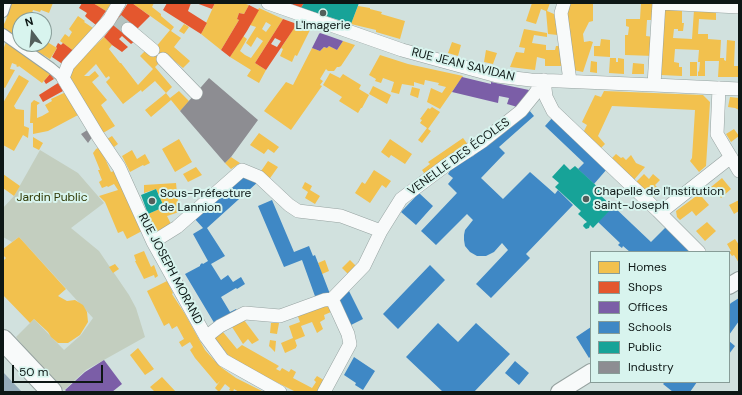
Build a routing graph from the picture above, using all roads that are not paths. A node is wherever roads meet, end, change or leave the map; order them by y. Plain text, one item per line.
1 (6, 3) edge
2 (119, 3) edge
3 (268, 3) edge
4 (564, 3) edge
5 (739, 7) edge
6 (3, 12) edge
7 (128, 29) tunnel mouth
8 (4, 36) edge
9 (153, 50) dead end
10 (163, 59) dead end
11 (63, 78) junction
12 (544, 80) junction
13 (570, 81) junction
14 (654, 85) junction
15 (719, 88) junction
16 (739, 89) edge
17 (196, 93) dead end
18 (731, 157) junction
19 (739, 170) edge
20 (660, 213) junction
21 (381, 231) junction
22 (153, 242) junction
23 (698, 251) edge
24 (332, 299) junction
25 (206, 337) junction
26 (3, 340) edge
27 (590, 373) edge
28 (52, 392) edge
29 (280, 392) edge
30 (324, 392) edge
31 (559, 392) edge

1 - 6 street
2 - 11 street
3 - 12 street, RUE JEAN SAVIDAN
4 - 13 street
5 - 14 street
7 - 9 street
8 - 11 street
10 - 17 street
11 - 22 street, RUE JOSEPH MORAND
12 - 13 street, RUE JEAN SAVIDAN
12 - 20 street
12 - 21 street, VENELLE DES ÉCOLES
13 - 14 street, RUE JEAN SAVIDAN
14 - 15 street, RUE JEAN SAVIDAN
15 - 16 street, RUE JEAN SAVIDAN
15 - 18 street
18 - 19 street
18 - 20 street
20 - 23 street
21 - 22 street
21 - 24 street, VENELLE DES ÉCOLES
22 - 25 street, RUE JOSEPH MORAND
24 - 25 street
24 - 30 street
25 - 29 street, RUE JOSEPH MORAND
26 - 28 main road
27 - 31 street

